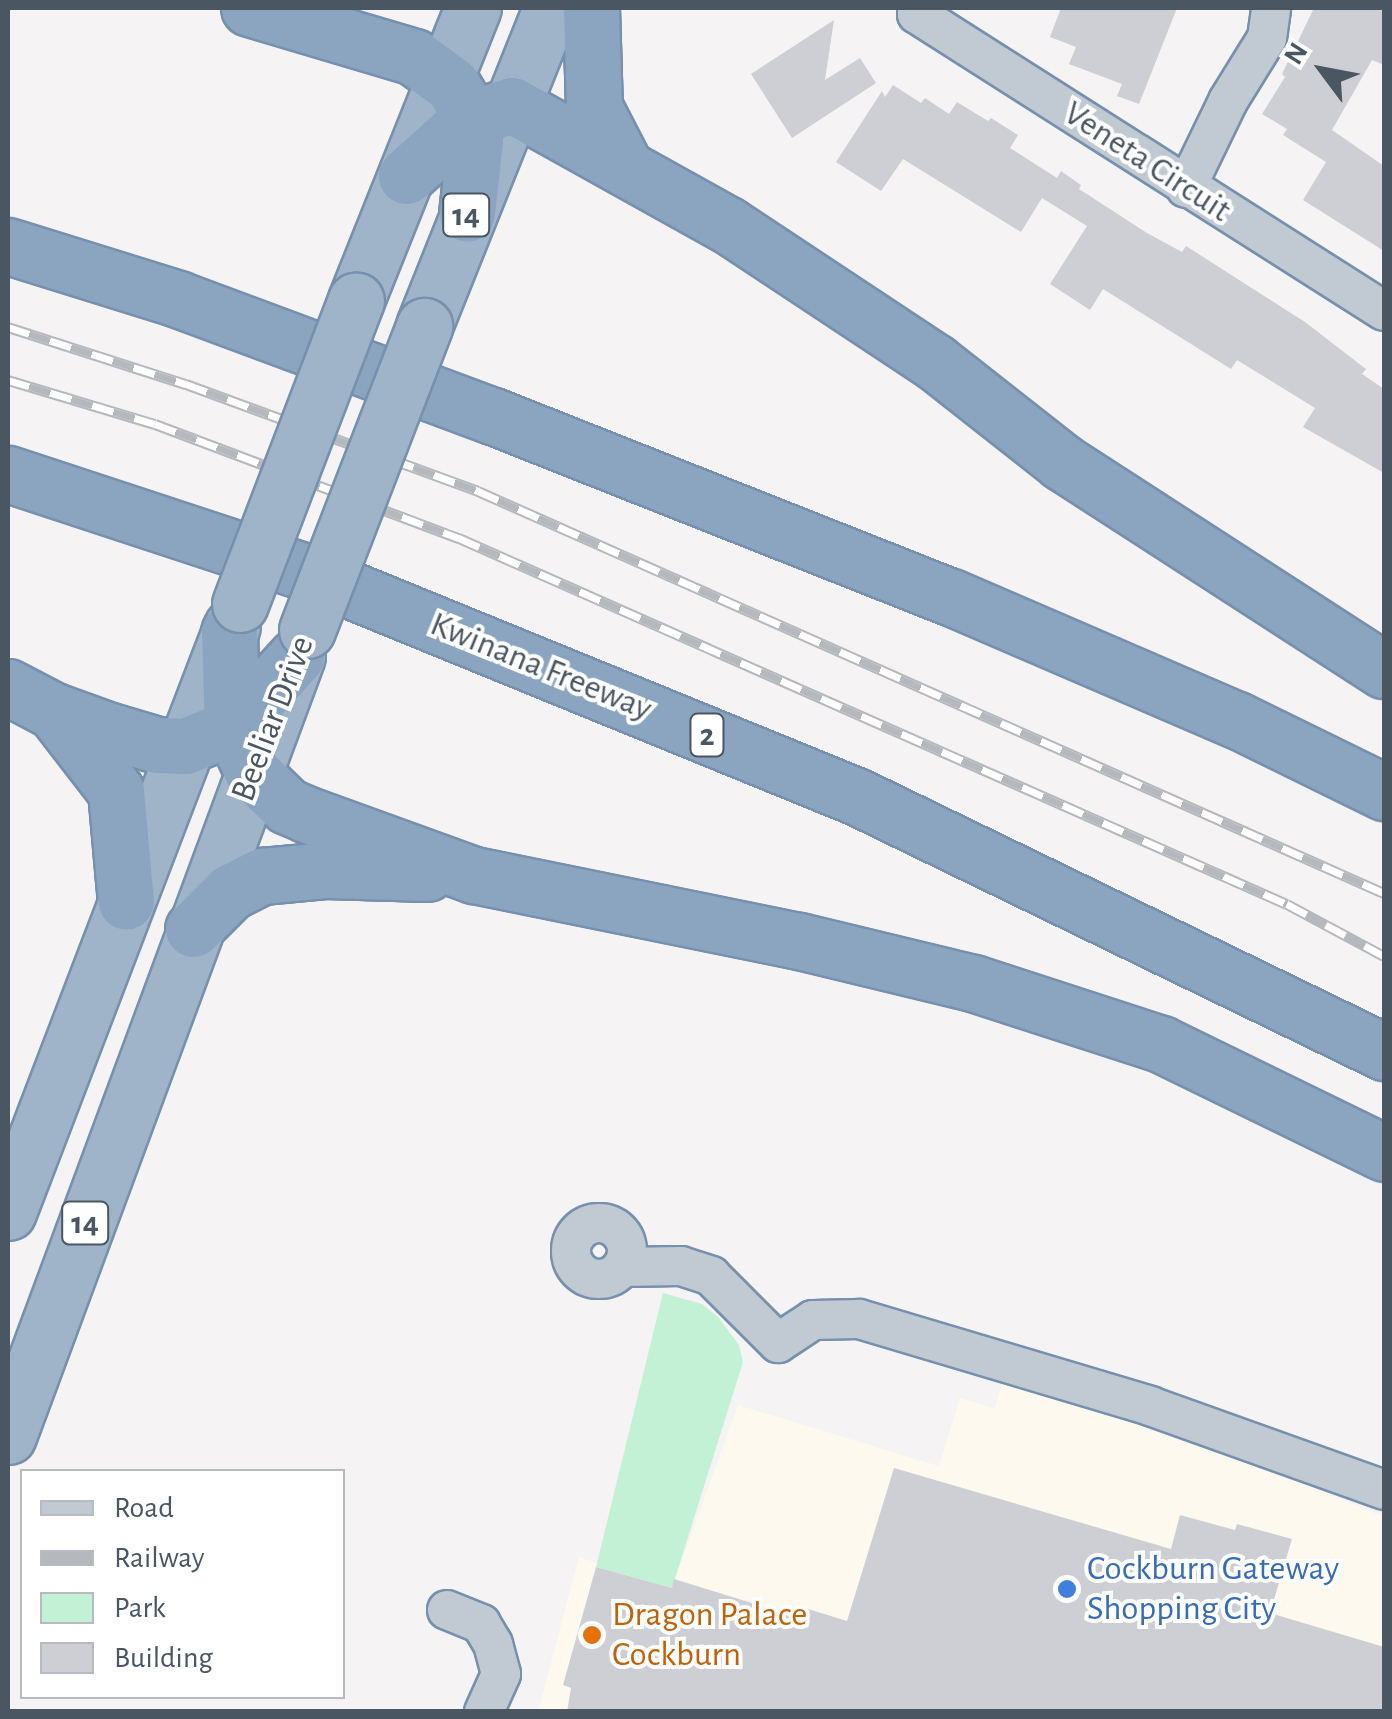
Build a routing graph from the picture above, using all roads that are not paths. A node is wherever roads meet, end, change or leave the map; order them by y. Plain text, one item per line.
1 (249, 8) edge
2 (473, 8) edge
3 (551, 8) edge
4 (591, 8) edge
5 (917, 8) edge
6 (1270, 8) edge
7 (475, 101) junction
8 (625, 168) junction
9 (1186, 188) junction
10 (8, 246) edge
11 (1384, 311) edge
12 (8, 474) edge
13 (1384, 670) edge
14 (31, 699) edge
15 (223, 749) junction
16 (1384, 792) edge
17 (474, 875) junction
18 (126, 902) junction
19 (193, 929) junction
20 (1384, 1052) edge
21 (1384, 1153) edge
22 (8, 1212) edge
23 (624, 1255) dead end
24 (8, 1436) edge
25 (1384, 1490) edge
26 (447, 1610) dead end
27 (484, 1712) edge

1 - 7 highway
2 - 7 highway
3 - 7 highway
4 - 8 highway
5 - 9 street, Veneta Circuit
6 - 9 street
7 - 8 highway
7 - 15 highway, Beeliar Drive / 14, bridge
7 - 15 highway, Beeliar Drive / 14, bridge
8 - 13 highway
9 - 11 street, Veneta Circuit
10 - 16 highway
12 - 20 highway, Kwinana Freeway / 2
14 - 15 highway
14 - 18 highway
15 - 17 highway
15 - 18 highway, Beeliar Drive / 14
15 - 19 highway, Beeliar Drive / 14
17 - 19 highway
17 - 21 highway
18 - 22 highway, Beeliar Drive / 14
19 - 24 highway, Beeliar Drive / 14
23 - 25 street
26 - 27 street

